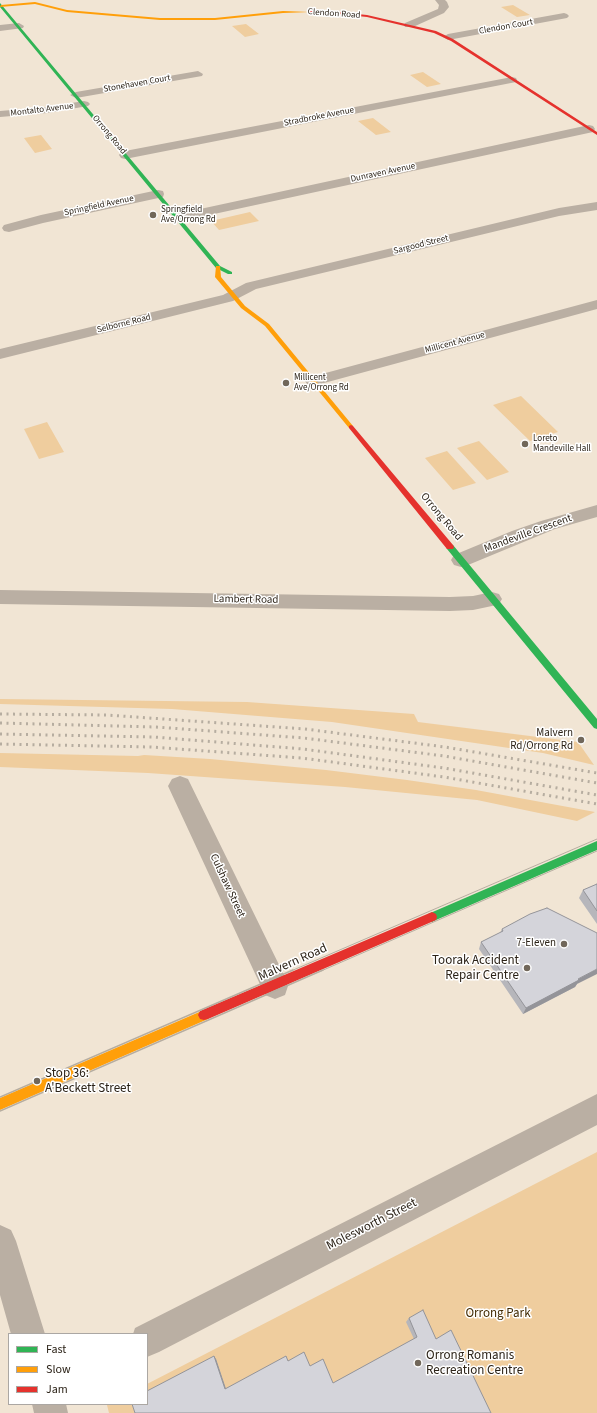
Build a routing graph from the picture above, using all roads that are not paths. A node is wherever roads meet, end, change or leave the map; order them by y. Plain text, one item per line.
1 (440, 0) edge
2 (2, 6) edge
3 (564, 16) dead end
4 (0, 22) edge
5 (16, 22) junction
6 (409, 25) junction
7 (0, 28) edge
8 (448, 38) junction
9 (198, 74) dead end
10 (512, 80) junction
11 (76, 95) junction
12 (84, 104) junction
13 (0, 114) edge
14 (593, 132) edge
15 (125, 155) junction
16 (158, 194) junction
17 (597, 206) edge
18 (177, 218) junction
19 (4, 226) edge
20 (218, 267) junction
21 (242, 289) junction
22 (597, 304) edge
23 (259, 306) dead end
24 (267, 325) junction
25 (0, 354) edge
26 (313, 381) junction
27 (597, 511) edge
28 (461, 560) junction
29 (0, 596) edge
30 (492, 598) junction
31 (597, 725) edge
32 (180, 786) dead end
33 (597, 845) edge
34 (274, 986) junction
35 (0, 1104) edge
36 (597, 1109) edge
37 (0, 1241) edge
38 (28, 1333) edge
39 (148, 1339) edge

1 - 6 street
2 - 5 main road, Orrong Road
2 - 6 main road, Clendon Road
3 - 8 street, Clendon Court
4 - 5 street
5 - 7 street
5 - 11 main road, Orrong Road
6 - 8 main road, Clendon Road
8 - 10 main road, Clendon Road
9 - 11 street, Stonehaven Court
10 - 14 main road, Clendon Road
10 - 15 street, Stradbroke Avenue
11 - 12 main road, Orrong Road
12 - 13 street, Montalto Avenue
12 - 15 main road, Orrong Road
14 - 18 street, Dunraven Avenue
15 - 16 main road, Orrong Road
16 - 18 main road, Orrong Road
16 - 19 street, Springfield Avenue
17 - 21 street, Sargood Street
18 - 20 main road, Orrong Road
20 - 21 main road, Orrong Road
20 - 21 main road, Orrong Road
21 - 24 main road, Orrong Road
21 - 25 street, Selborne Road
22 - 26 street, Millicent Avenue
23 - 24 main road, Orrong Road
24 - 26 main road, Orrong Road
26 - 28 main road, Orrong Road
27 - 28 street, Mandeville Crescent
28 - 30 main road, Orrong Road
29 - 30 street, Lambert Road
30 - 31 main road, Orrong Road
32 - 34 street, Culshaw Street
33 - 34 main road, Malvern Road
34 - 35 main road, Malvern Road
36 - 39 street, Molesworth Street
37 - 38 street

